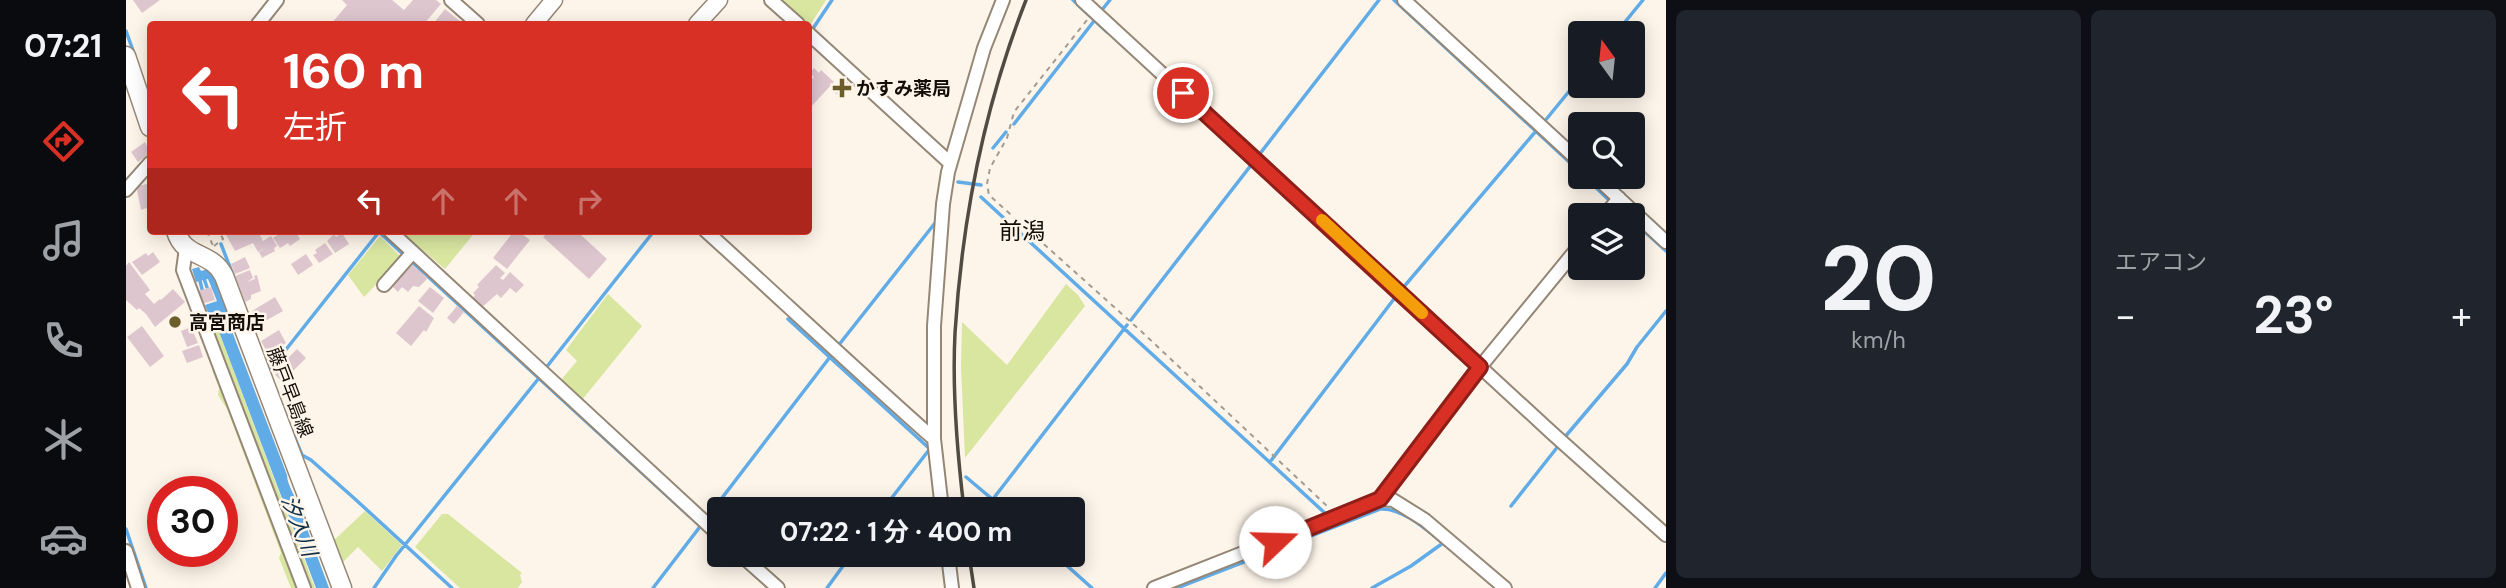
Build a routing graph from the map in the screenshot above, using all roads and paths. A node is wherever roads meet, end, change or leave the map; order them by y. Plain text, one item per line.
1 (277, 0) edge
2 (451, 0) edge
3 (554, 0) edge
4 (719, 0) edge
5 (771, 0) edge
6 (1003, 0) edge
7 (1082, 0) edge
8 (1404, 0) edge
9 (1089, 18) dead end
10 (260, 21) edge
11 (475, 21) edge
12 (536, 21) edge
13 (699, 21) edge
14 (796, 21) edge
15 (812, 37) edge
16 (126, 56) edge
17 (147, 118) edge
18 (1568, 151) edge
19 (147, 166) edge
20 (949, 167) junction
21 (1609, 189) edge
22 (126, 190) edge
23 (1619, 198) junction
24 (1615, 203) edge
25 (177, 235) edge
26 (208, 235) edge
27 (221, 235) edge
28 (393, 235) edge
29 (710, 235) edge
30 (1666, 242) edge
31 (186, 248) junction
32 (410, 256) junction
33 (1568, 260) edge
34 (384, 285) dead end
35 (1478, 369) junction
36 (934, 439) junction
37 (941, 497) edge
38 (1380, 499) junction
39 (1338, 517) junction
40 (707, 524) edge
41 (1666, 535) edge
42 (126, 551) edge
43 (754, 567) edge
44 (949, 567) edge
45 (1167, 586) edge
46 (138, 588) edge
47 (304, 588) edge
48 (342, 588) edge
49 (778, 588) edge
50 (952, 588) edge
51 (1154, 588) edge
52 (1505, 588) edge

1 - 10 street
2 - 11 street
3 - 12 street
4 - 13 street
5 - 14 street
6 - 20 street
7 - 35 street
8 - 18 street
9 - 39 path
15 - 20 street
16 - 17 main road
19 - 22 street
20 - 36 street
21 - 23 street
23 - 24 street
23 - 30 street
25 - 31 main road, 藤戸早島線
26 - 27 path
28 - 32 street
29 - 36 street
31 - 47 street
31 - 48 main road, 藤戸早島線
32 - 34 street
32 - 40 street
33 - 35 street
35 - 38 street
35 - 41 street
36 - 37 street
38 - 39 street
38 - 52 street
39 - 45 street
42 - 46 street
43 - 49 street
44 - 50 street
45 - 51 street

